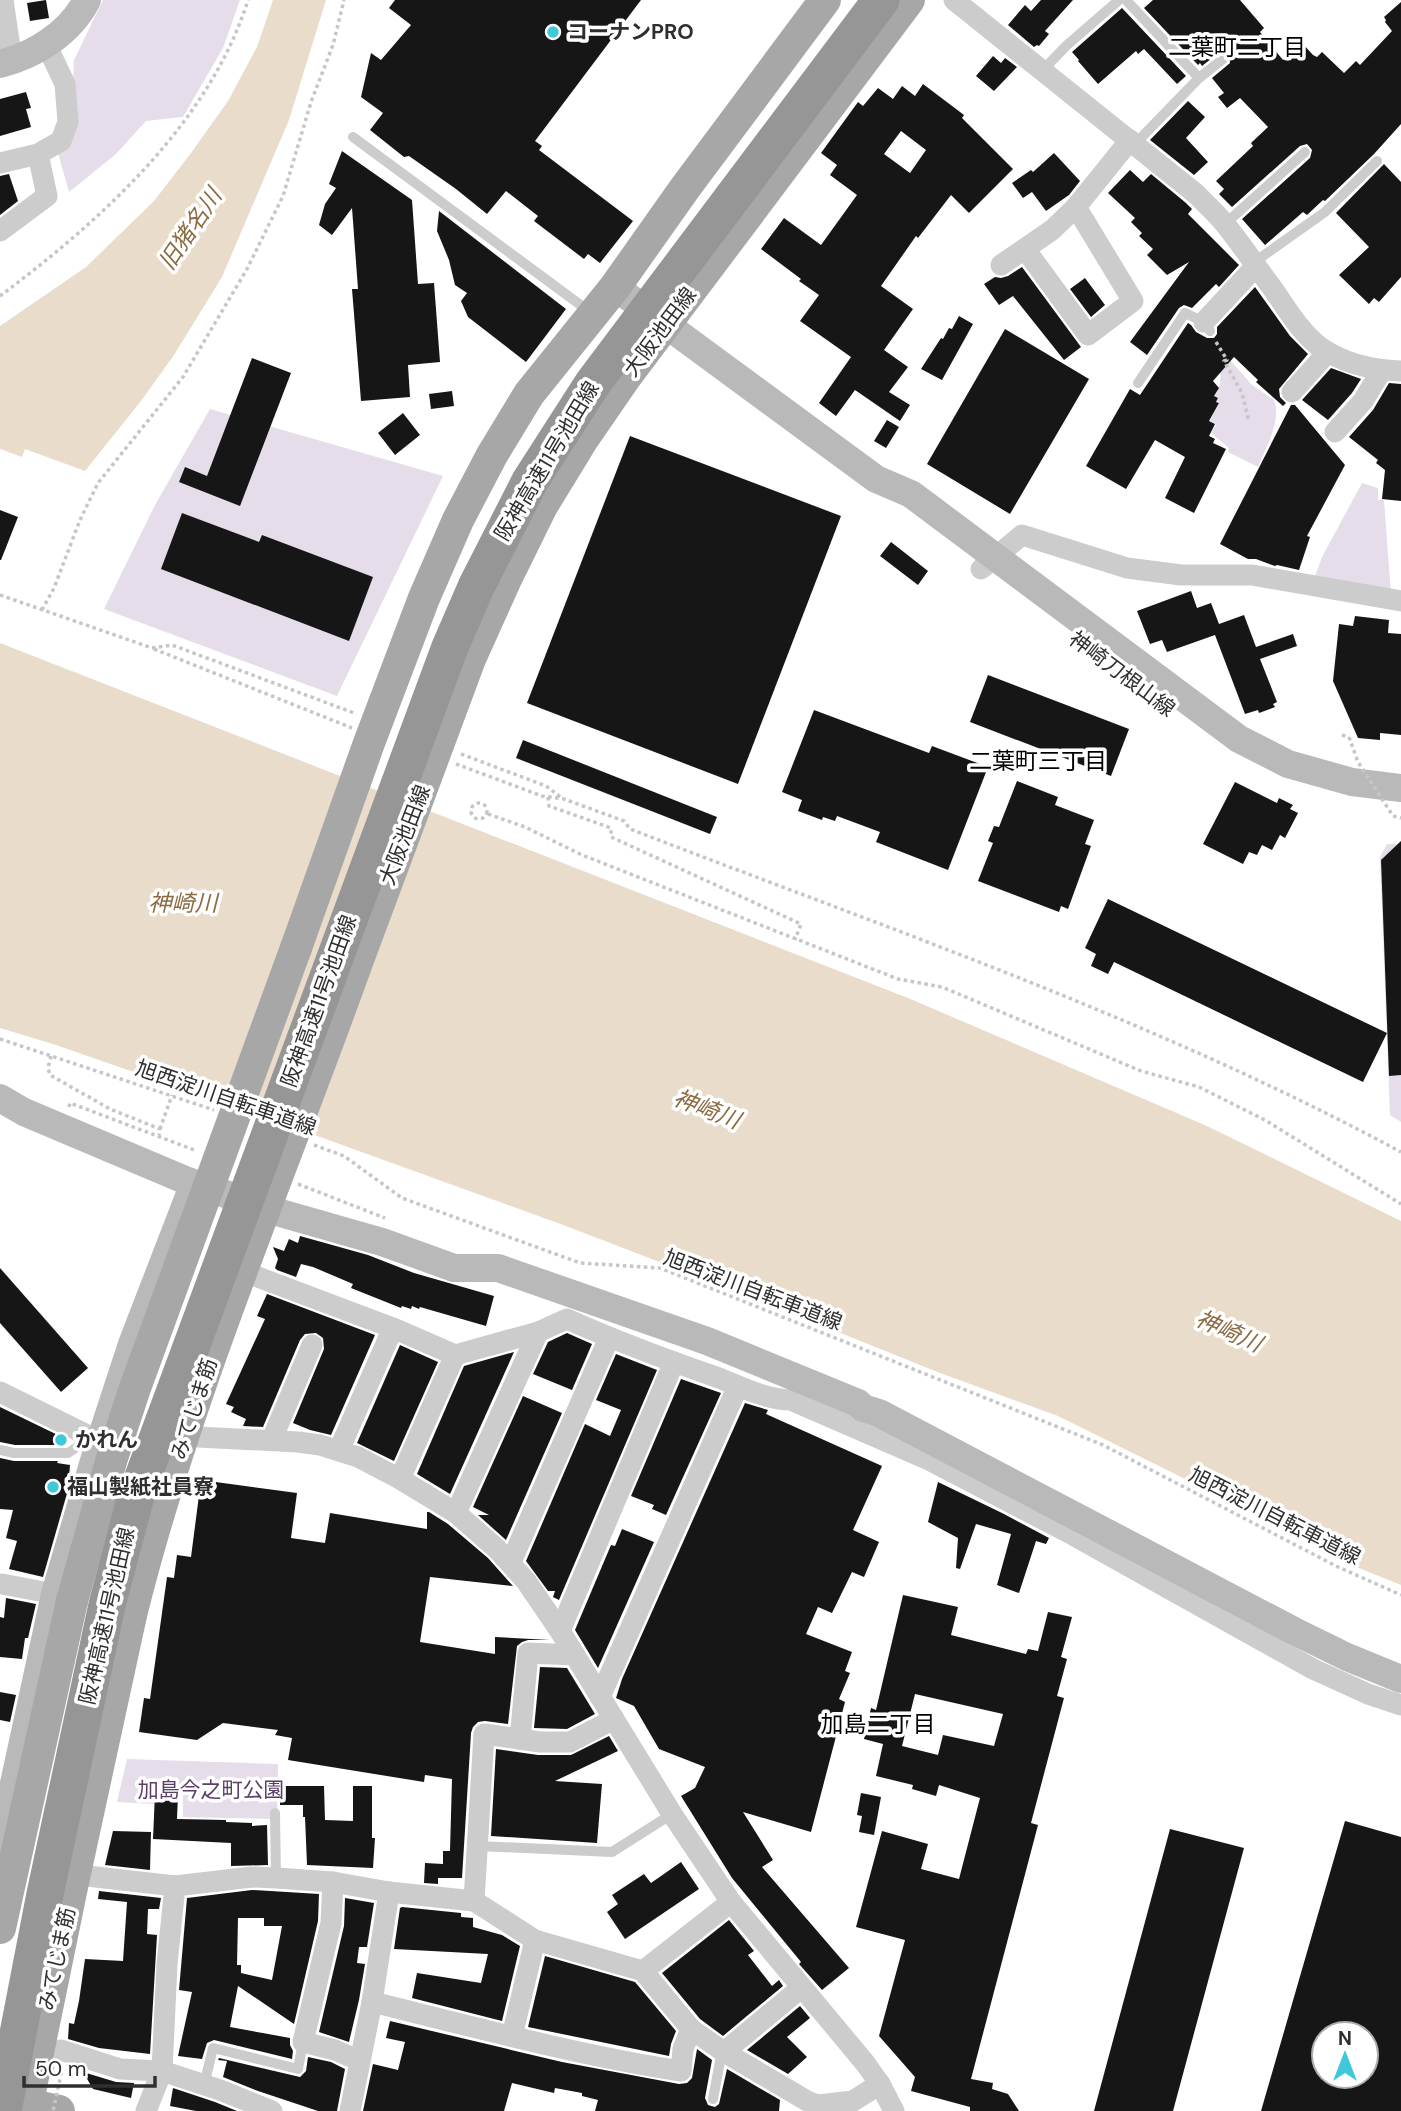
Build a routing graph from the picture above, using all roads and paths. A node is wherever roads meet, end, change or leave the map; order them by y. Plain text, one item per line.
1 (3, 0) edge
2 (87, 0) edge
3 (248, 0) edge
4 (344, 0) edge
5 (825, 0) edge
6 (852, 0) edge
7 (881, 0) edge
8 (909, 0) edge
9 (954, 0) edge
10 (1119, 0) edge
11 (1126, 0) edge
12 (46, 44) junction
13 (1223, 59) dead end
14 (6, 63) edge
15 (1043, 70) junction
16 (1199, 78) junction
17 (353, 137) dead end
18 (1133, 142) junction
19 (1305, 152) dead end
20 (38, 154) junction
21 (1377, 161) dead end
22 (0, 163) edge
23 (1076, 207) junction
24 (1225, 224) junction
25 (0, 231) edge
26 (1025, 249) junction
27 (1001, 265) dead end
28 (1254, 265) junction
29 (615, 287) junction
30 (0, 296) edge
31 (593, 314) junction
32 (666, 324) junction
33 (1207, 327) junction
34 (1328, 352) junction
35 (1391, 371) edge
36 (1138, 383) dead end
37 (1292, 392) dead end
38 (1249, 422) dead end
39 (1335, 432) dead end
40 (988, 564) junction
41 (0, 595) edge
42 (1401, 601) edge
43 (42, 610) junction
44 (152, 648) junction
45 (356, 714) dead end
46 (360, 735) junction
47 (1342, 736) dead end
48 (444, 754) junction
49 (1401, 788) edge
50 (548, 797) junction
51 (564, 799) junction
52 (1401, 807) edge
53 (488, 814) junction
54 (1401, 818) edge
55 (795, 940) junction
56 (355, 968) joint
57 (0, 1039) edge
58 (51, 1056) junction
59 (172, 1095) junction
60 (0, 1098) edge
61 (221, 1112) dead end
62 (160, 1129) junction
63 (159, 1136) dead end
64 (307, 1143) dead end
65 (1401, 1152) edge
66 (194, 1183) junction
67 (1401, 1204) edge
68 (277, 1212) junction
69 (255, 1276) junction
70 (393, 1328) junction
71 (538, 1332) junction
72 (609, 1338) junction
73 (312, 1345) dead end
74 (455, 1355) junction
75 (674, 1362) junction
76 (738, 1386) junction
77 (0, 1392) edge
78 (198, 1437) junction
79 (96, 1438) junction
80 (272, 1439) junction
81 (0, 1450) edge
82 (339, 1450) junction
83 (400, 1479) junction
84 (456, 1513) junction
85 (511, 1562) junction
86 (1, 1582) edge
87 (1401, 1595) edge
88 (63, 1597) junction
89 (560, 1631) junction
90 (575, 1655) junction
91 (1401, 1679) edge
92 (600, 1697) junction
93 (1401, 1705) edge
94 (614, 1719) junction
95 (520, 1739) junction
96 (275, 1813) dead end
97 (672, 1814) junction
98 (478, 1846) junction
99 (0, 1848) edge
100 (87, 1876) junction
101 (276, 1878) junction
102 (333, 1882) junction
103 (175, 1886) junction
104 (389, 1892) junction
105 (474, 1901) junction
106 (731, 1902) junction
107 (0, 1928) edge
108 (534, 1940) junction
109 (58, 1955) junction
110 (643, 1971) junction
111 (801, 1988) junction
112 (372, 2002) junction
113 (0, 2017) edge
114 (691, 2029) junction
115 (512, 2036) junction
116 (303, 2042) junction
117 (61, 2050) dead end
118 (724, 2052) junction
119 (360, 2061) junction
120 (25, 2062) dead end
121 (162, 2071) junction
122 (880, 2084) junction
123 (204, 2085) junction
124 (713, 2099) dead end
125 (22, 2107) edge
126 (818, 2108) edge
127 (60, 2111) edge
128 (146, 2111) edge
129 (272, 2111) edge
130 (349, 2111) edge
131 (894, 2111) edge

1 - 14 street
2 - 12 street
3 - 30 path
4 - 43 path
5 - 29 main road
6 - 113 highway, 阪神高速11号池田線
7 - 125 highway, 阪神高速11号池田線, bridge
8 - 32 main road, 大阪池田線
9 - 15 street
10 - 15 lane
11 - 16 lane
12 - 14 street
12 - 20 street
13 - 16 lane
15 - 18 street
16 - 18 lane
17 - 31 lane
18 - 23 street
18 - 24 street
19 - 24 lane
20 - 22 street
20 - 25 street
21 - 28 lane
23 - 26 street
23 - 26 street
24 - 28 street
26 - 27 street
28 - 33 street
28 - 34 street
29 - 31 main road
29 - 32 street, 神崎刀根山線
31 - 46 main road
32 - 40 street, 神崎刀根山線
32 - 48 main road, 大阪池田線
33 - 36 lane
33 - 38 path
34 - 35 street
34 - 37 street
35 - 39 street
40 - 42 street
40 - 49 street, 神崎刀根山線
40 - 52 street, 神崎刀根山線
41 - 43 path
43 - 44 path
44 - 45 path
44 - 46 path
46 - 88 main road, bridge
47 - 54 path, bridge
48 - 50 path
48 - 51 path
48 - 56 main road, 大阪池田線
50 - 51 path
50 - 55 path
51 - 65 path
53 - 53 path
53 - 55 path
55 - 67 path
56 - 109 main road, みてじま筋, bridge
57 - 58 path, 旭西淀川自転車道線
58 - 59 path, 旭西淀川自転車道線
58 - 62 path
59 - 61 path, 旭西淀川自転車道線
59 - 62 path
60 - 66 street
62 - 63 path
64 - 87 path, 旭西淀川自転車道線
66 - 68 street
66 - 79 street
68 - 69 street
68 - 91 street
69 - 70 street
69 - 78 street
70 - 74 street
70 - 82 street
71 - 72 street
71 - 74 street
71 - 84 street
72 - 75 street
72 - 85 street
73 - 80 street
74 - 83 street
75 - 76 street
75 - 89 street
76 - 92 street
76 - 93 street
77 - 79 street
78 - 79 street
78 - 80 street
78 - 100 street
79 - 81 lane
79 - 88 street
80 - 82 street
82 - 83 street
83 - 84 street
84 - 85 street
85 - 89 street
86 - 88 street
88 - 99 street
88 - 107 main road
89 - 90 street
90 - 92 street
90 - 95 street
92 - 94 street
94 - 95 street
94 - 97 street
95 - 98 street
96 - 101 lane
97 - 98 lane
97 - 106 street
98 - 105 street
100 - 103 street
100 - 109 street
101 - 102 street
101 - 103 street
102 - 104 street
102 - 116 street
103 - 121 street
104 - 105 street
104 - 112 street
105 - 108 street
106 - 110 street
106 - 111 street
108 - 110 street
108 - 115 street
109 - 125 main road, みてじま筋
110 - 114 street
111 - 118 street
111 - 122 street
112 - 115 street
112 - 119 street
114 - 115 street
114 - 118 street
116 - 119 street
116 - 123 lane
117 - 121 street
118 - 124 lane
118 - 126 street
119 - 130 street
120 - 125 path, bridge
121 - 123 street
121 - 128 street
122 - 126 street
122 - 131 street
123 - 129 street
125 - 127 main road

